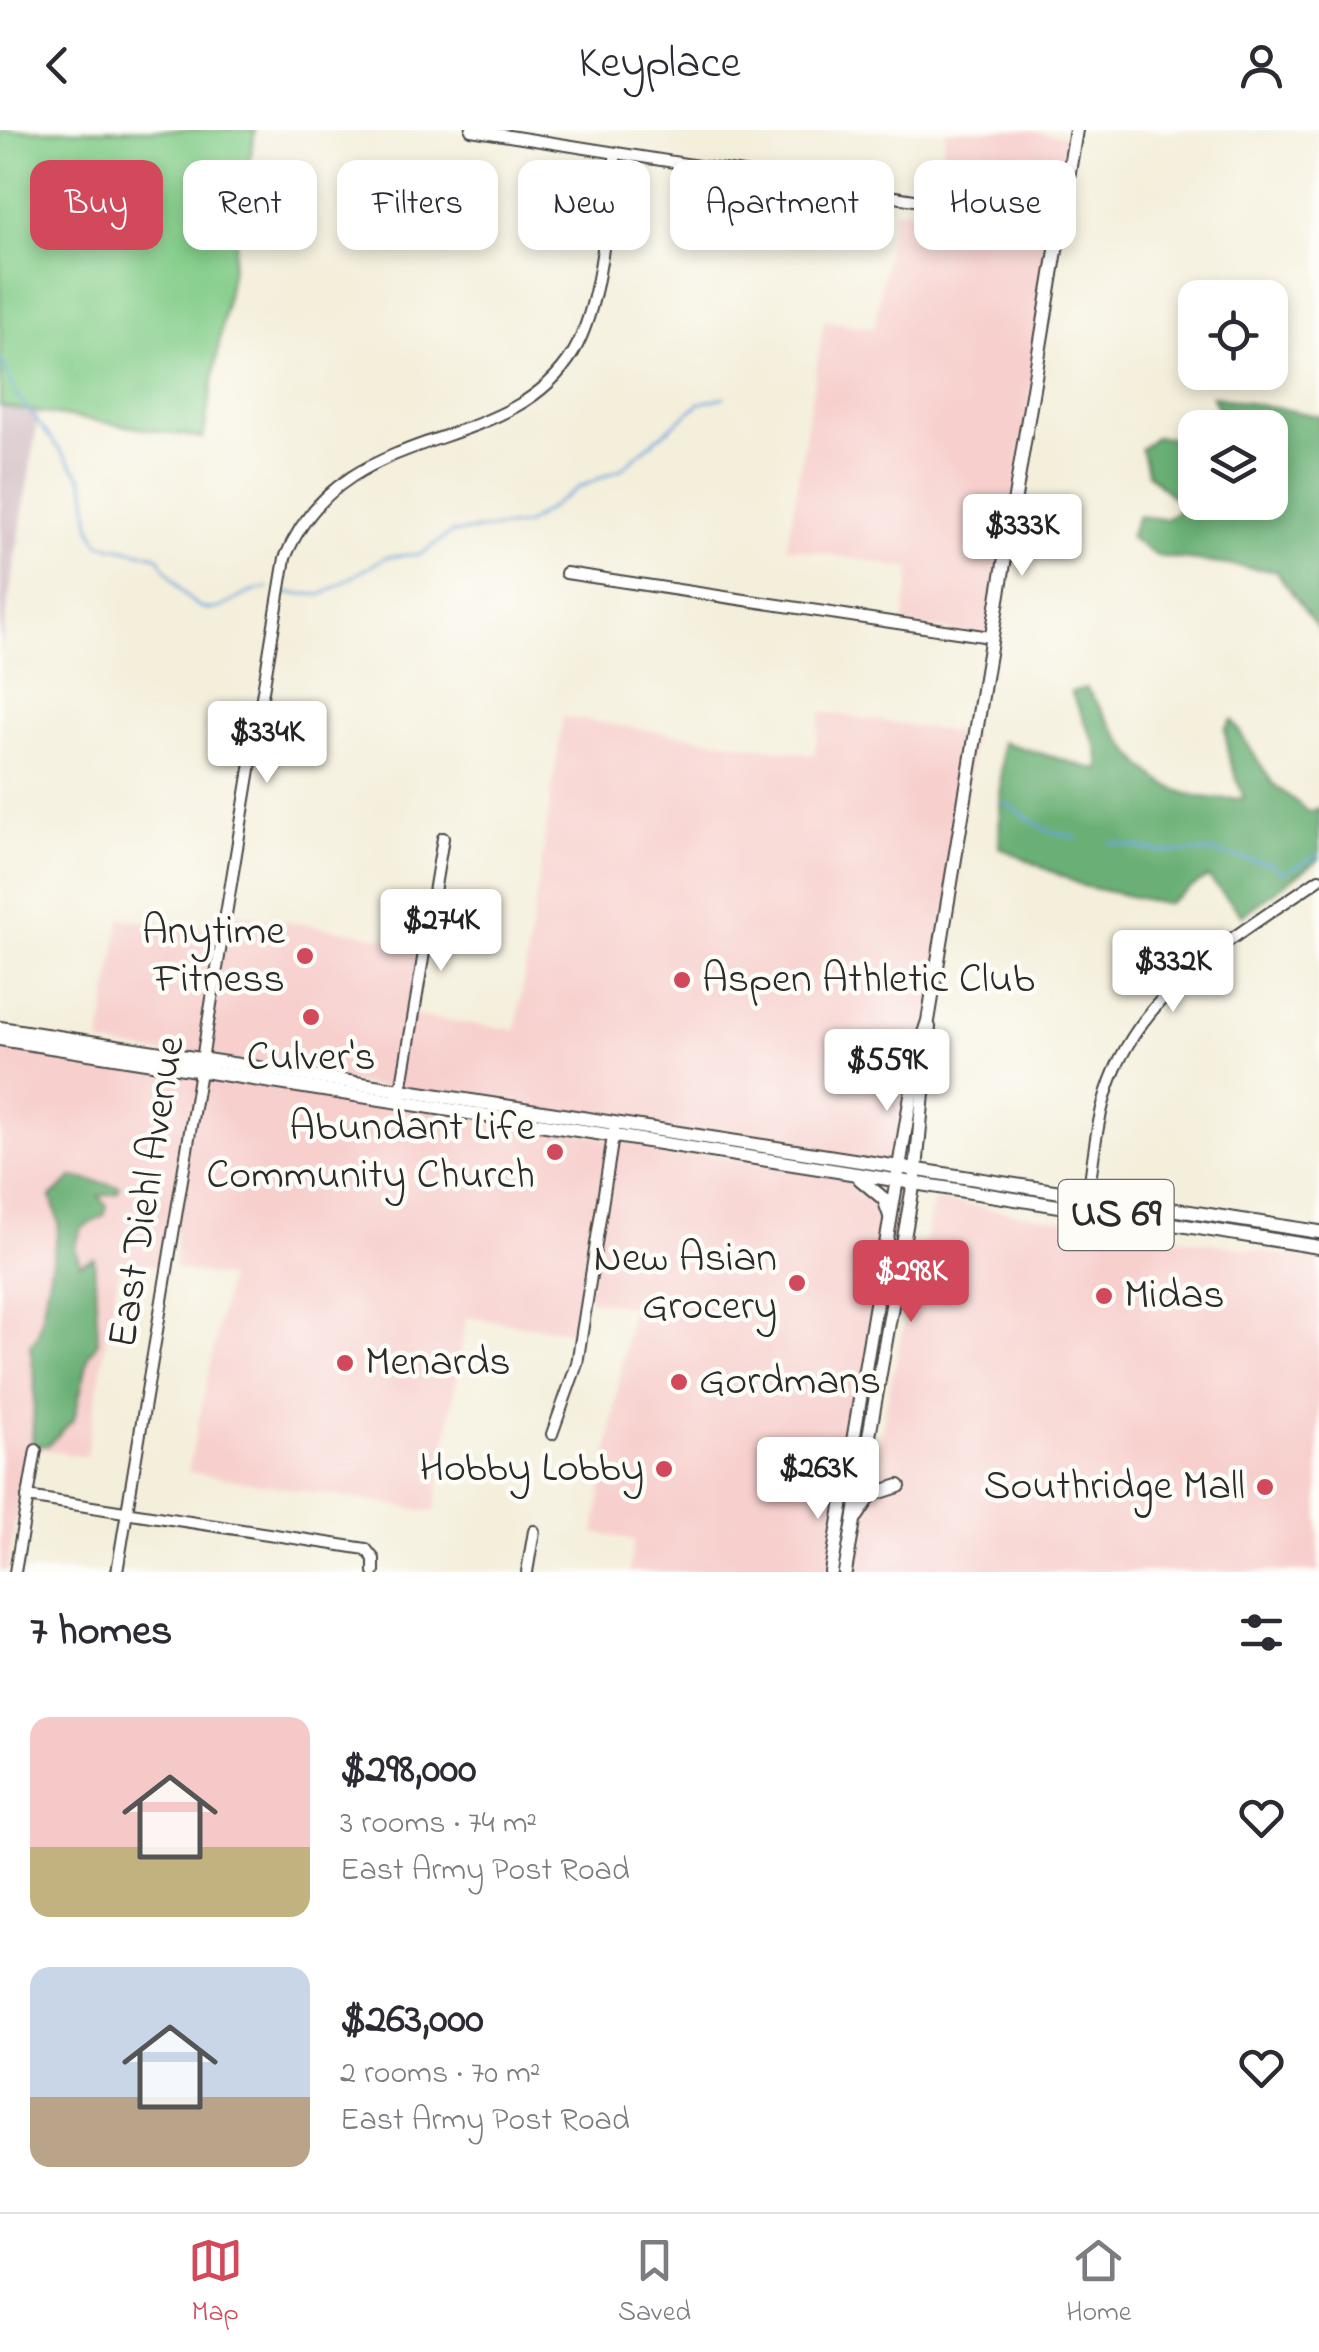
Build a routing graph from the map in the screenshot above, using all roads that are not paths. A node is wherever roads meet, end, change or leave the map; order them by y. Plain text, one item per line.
1 (471, 130) edge
2 (1076, 130) edge
3 (616, 153) junction
4 (1071, 160) edge
5 (914, 200) edge
6 (1055, 250) edge
7 (566, 573) dead end
8 (990, 637) junction
9 (443, 838) dead end
10 (1319, 879) edge
11 (928, 1022) junction
12 (0, 1028) edge
13 (0, 1038) edge
14 (202, 1065) junction
15 (400, 1097) junction
16 (614, 1131) junction
17 (852, 1174) junction
18 (898, 1174) junction
19 (914, 1176) junction
20 (1088, 1196) junction
21 (891, 1219) junction
22 (1319, 1232) edge
23 (1319, 1246) edge
24 (552, 1434) dead end
25 (36, 1450) dead end
26 (899, 1486) dead end
27 (27, 1498) junction
28 (127, 1513) junction
29 (853, 1522) junction
30 (534, 1531) dead end
31 (14, 1572) edge
32 (117, 1572) edge
33 (374, 1572) edge
34 (527, 1572) edge
35 (831, 1572) edge
36 (845, 1572) edge

1 - 3 street
2 - 4 main road
3 - 5 street
3 - 14 street, East Diehl Avenue
6 - 8 main road
7 - 8 street
8 - 11 main road
9 - 15 street
10 - 20 street
11 - 18 main road
11 - 19 main road
12 - 14 main road, US 69
13 - 14 main road, US 69
14 - 15 main road, US 69
14 - 28 street, East Diehl Avenue
15 - 16 main road, US 69
16 - 17 main road, US 69
16 - 18 main road, US 69
16 - 24 street
17 - 18 main road, US 69
17 - 21 main road
18 - 19 main road, US 69
18 - 21 main road
19 - 20 main road, US 69
19 - 23 main road, US 69
19 - 29 main road
20 - 22 main road, US 69
21 - 35 main road
25 - 27 street
26 - 29 main road
27 - 28 street
27 - 31 street
28 - 32 street, East Diehl Avenue
28 - 33 street
29 - 36 main road
30 - 34 street

